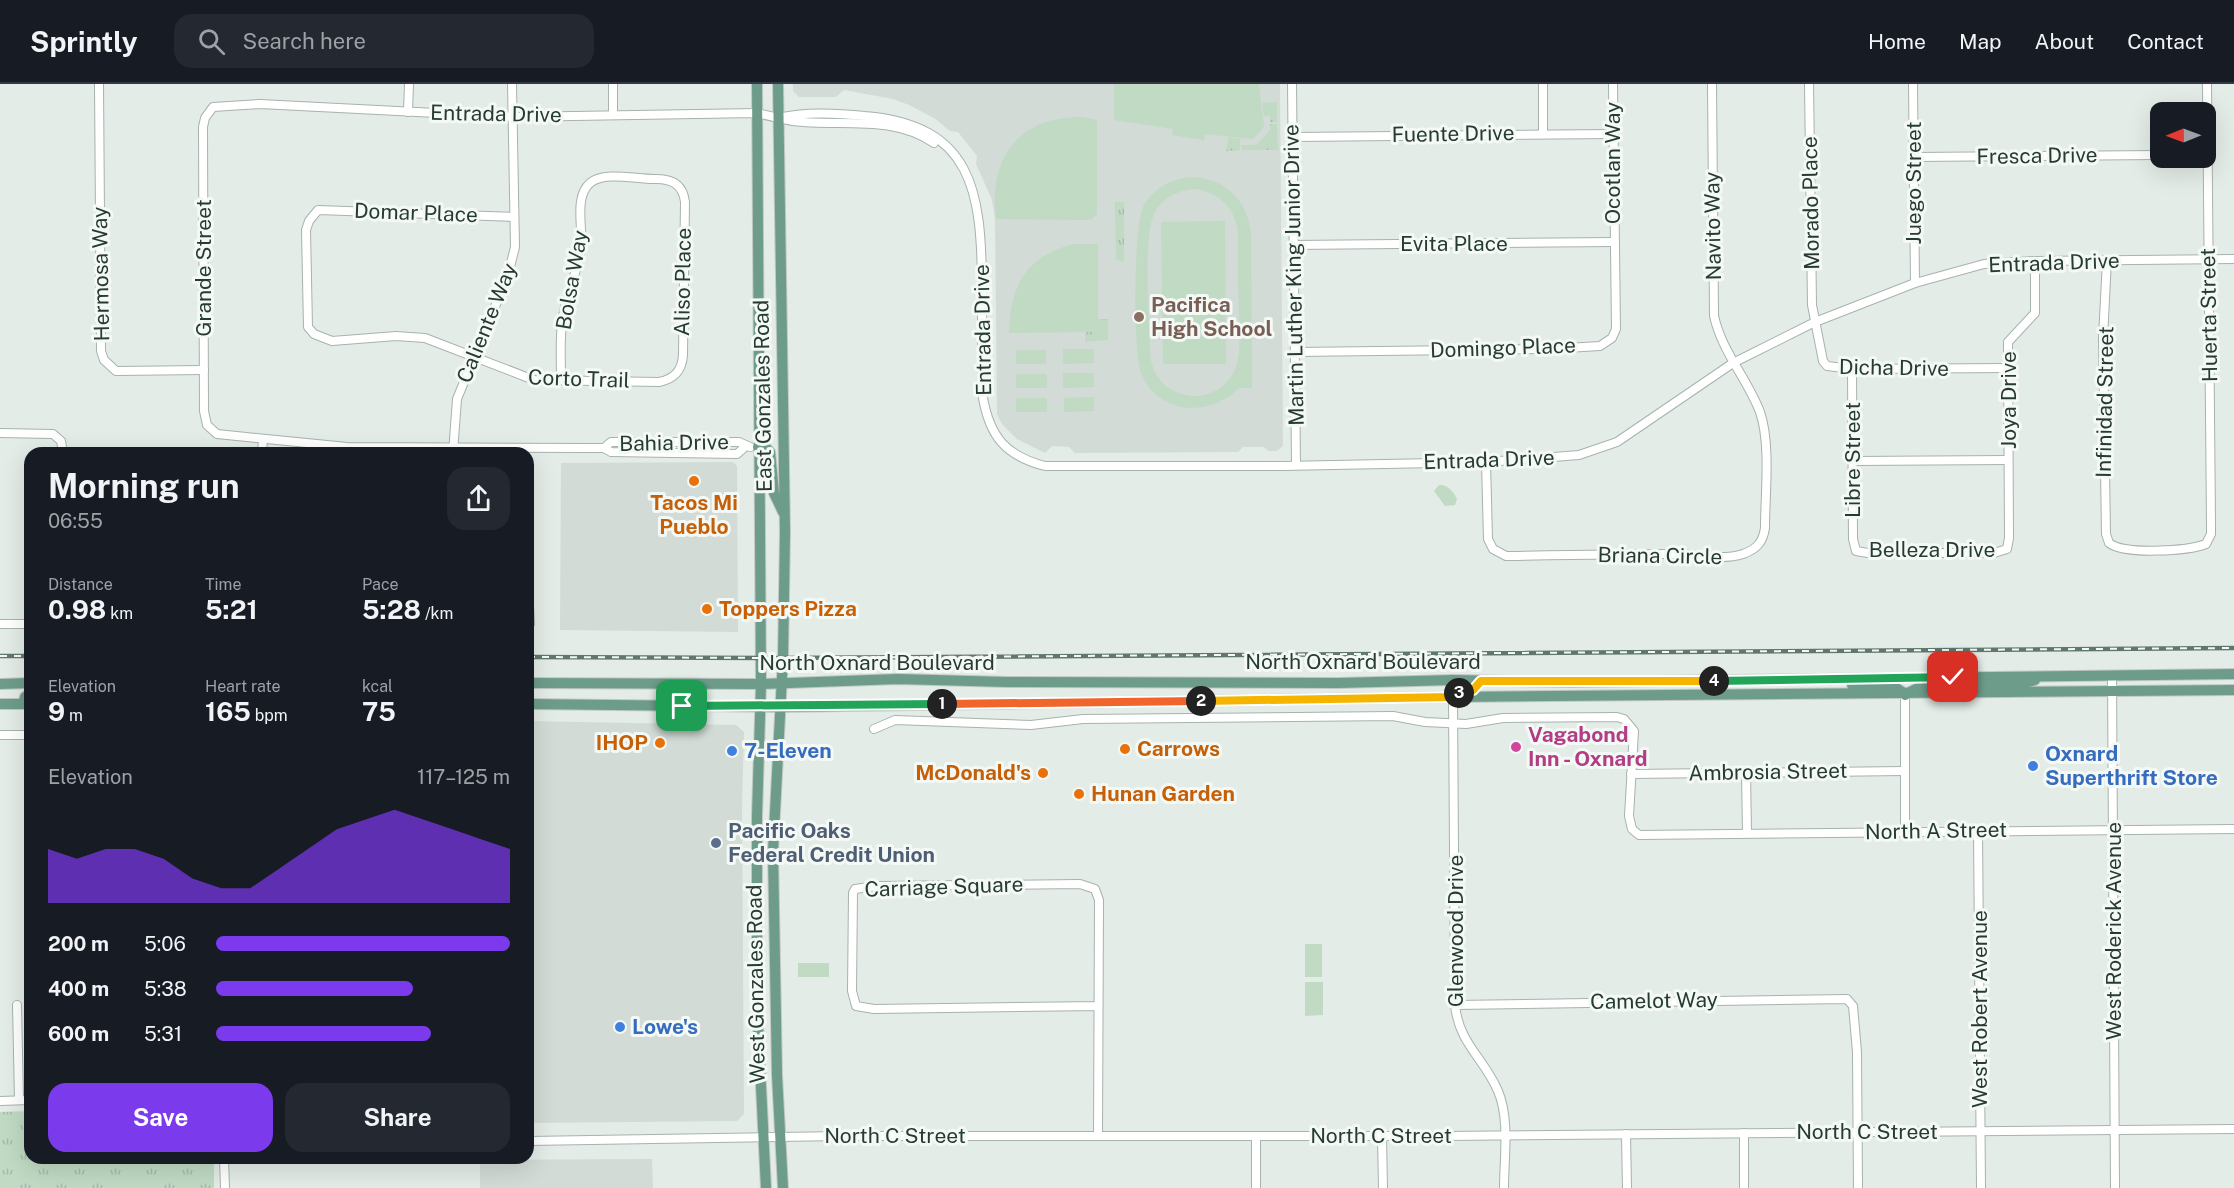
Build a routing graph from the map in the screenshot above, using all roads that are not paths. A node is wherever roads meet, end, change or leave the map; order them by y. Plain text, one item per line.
1 (99, 84) edge
2 (409, 84) edge
3 (512, 84) edge
4 (613, 84) edge
5 (757, 84) edge
6 (778, 84) edge
7 (1292, 84) edge
8 (1543, 84) edge
9 (1613, 84) edge
10 (1712, 84) edge
11 (1809, 84) edge
12 (1913, 84) edge
13 (2207, 84) edge
14 (2207, 102) edge
15 (213, 107) joint
16 (408, 112) junction
17 (757, 113) junction
18 (613, 114) junction
19 (513, 117) junction
20 (778, 118) junction
21 (1543, 133) junction
22 (1614, 134) junction
23 (1293, 136) junction
24 (2150, 155) edge
25 (1914, 157) junction
26 (2206, 168) edge
27 (590, 183) joint
28 (514, 217) junction
29 (1614, 242) junction
30 (1294, 245) junction
31 (2208, 259) junction
32 (2234, 259) edge
33 (2107, 260) junction
34 (2035, 261) junction
35 (1915, 283) junction
36 (1815, 322) junction
37 (310, 331) joint
38 (1295, 352) junction
39 (475, 357) junction
40 (1733, 363) junction
41 (2008, 368) junction
42 (1852, 369) junction
43 (204, 370) junction
44 (676, 374) joint
45 (561, 381) junction
46 (211, 430) joint
47 (0, 433) edge
48 (263, 439) junction
49 (704, 443) junction
50 (61, 447) edge
51 (262, 447) edge
52 (347, 447) edge
53 (453, 447) edge
54 (745, 447) junction
55 (758, 447) junction
56 (534, 448) edge
57 (604, 448) junction
58 (648, 453) junction
59 (2008, 460) junction
60 (1853, 461) junction
61 (1486, 462) junction
62 (1296, 465) junction
63 (784, 514) junction
64 (2109, 543) joint
65 (2007, 549) joint
66 (1857, 550) joint
67 (0, 624) edge
68 (24, 624) edge
69 (2234, 674) edge
70 (2112, 675) junction
71 (2046, 676) junction
72 (1399, 681) junction
73 (1481, 681) junction
74 (1716, 681) junction
75 (1036, 682) junction
76 (24, 683) edge
77 (534, 683) edge
78 (0, 684) edge
79 (761, 684) junction
80 (782, 684) junction
81 (2234, 690) edge
82 (2113, 692) junction
83 (1905, 695) junction
84 (1453, 697) junction
85 (1020, 702) junction
86 (0, 704) edge
87 (24, 704) edge
88 (534, 704) edge
89 (760, 707) junction
90 (779, 707) junction
91 (1454, 723) junction
92 (874, 729) dead end
93 (0, 735) edge
94 (24, 735) edge
95 (1905, 771) junction
96 (1746, 772) junction
97 (1631, 774) junction
98 (2234, 829) edge
99 (1978, 830) junction
100 (2113, 830) junction
101 (1905, 831) junction
102 (1747, 833) junction
103 (775, 951) junction
104 (758, 952) junction
105 (17, 1005) dead end
106 (1455, 1005) junction
107 (1098, 1006) junction
108 (0, 1101) edge
109 (19, 1101) junction
110 (24, 1101) edge
111 (2234, 1129) edge
112 (2114, 1130) junction
113 (1980, 1131) junction
114 (1744, 1133) junction
115 (1857, 1133) junction
116 (1626, 1134) junction
117 (1098, 1136) junction
118 (1256, 1136) junction
119 (1382, 1136) junction
120 (1503, 1136) junction
121 (765, 1137) junction
122 (781, 1137) junction
123 (534, 1142) edge
124 (224, 1164) edge
125 (225, 1188) edge
126 (766, 1188) edge
127 (783, 1188) edge
128 (1256, 1188) edge
129 (1383, 1188) edge
130 (1504, 1188) edge
131 (1627, 1188) edge
132 (1744, 1188) edge
133 (1858, 1188) edge
134 (1981, 1188) edge
135 (2115, 1188) edge

1 - 43 street, Hermosa Way
2 - 16 street
3 - 19 street, Caliente Way
4 - 18 street
5 - 17 main road, East Gonzales Road
6 - 20 main road, East Gonzales Road
7 - 23 street, Martin Luther King Junior Drive
8 - 21 street
9 - 22 street, Ocotlan Way
10 - 40 street, Navito Way
11 - 36 street, Morado Place
12 - 25 street, Juego Street
13 - 14 street, Huerta Street
15 - 16 street, Entrada Drive
15 - 43 street, Grande Street
16 - 19 street, Entrada Drive
17 - 18 street, Entrada Drive
17 - 20 street, Entrada Drive
17 - 55 main road, East Gonzales Road
18 - 19 street, Entrada Drive
19 - 28 street, Caliente Way
20 - 62 street, Entrada Drive
20 - 63 main road, East Gonzales Road
21 - 22 street, Fuente Drive
21 - 23 street, Fuente Drive
22 - 29 street, Ocotlan Way
23 - 30 street, Martin Luther King Junior Drive
24 - 25 street, Fresca Drive
25 - 35 street, Juego Street
26 - 31 street, Huerta Street
27 - 44 street, Aliso Place
27 - 45 street, Bolsa Way
28 - 37 street, Domar Place
28 - 39 street, Caliente Way
29 - 30 street, Evita Place
29 - 38 street, Domingo Place
30 - 38 street, Martin Luther King Junior Drive
31 - 32 street, Entrada Drive
31 - 33 street, Entrada Drive
31 - 64 street, Huerta Street
33 - 34 street, Entrada Drive
33 - 64 street, Infinidad Street
34 - 35 street, Entrada Drive
34 - 41 street, Joya Drive
35 - 36 street, Entrada Drive
36 - 40 street, Entrada Drive
36 - 42 street, Dicha Drive
37 - 39 street, Corto Trail
38 - 62 street, Martin Luther King Junior Drive
39 - 45 street, Corto Trail
39 - 53 street, Caliente Way
40 - 61 street, Entrada Drive
40 - 61 street, Briana Circle
41 - 42 street, Dicha Drive
41 - 59 street, Joya Drive
42 - 60 street, Libre Street
43 - 46 street, Grande Street
44 - 45 street, Corto Trail
46 - 48 street, Bahia Drive
47 - 50 street
48 - 51 street
48 - 52 street, Bahia Drive
49 - 54 street, Bahia Drive
49 - 57 street, Bahia Drive
49 - 58 street
54 - 55 street, Bahia Drive
54 - 58 street, Bahia Drive
55 - 63 main road
55 - 79 main road, East Gonzales Road
56 - 57 street, Bahia Drive
57 - 58 street, Bahia Drive
59 - 60 street
59 - 65 street, Joya Drive
60 - 66 street, Libre Street
61 - 62 street, Entrada Drive
63 - 80 main road, East Gonzales Road
65 - 66 street, Belleza Drive
67 - 68 street
69 - 70 main road, North Oxnard Boulevard
70 - 71 main road, North Oxnard Boulevard
70 - 82 street, West Roderick Avenue
71 - 74 main road, North Oxnard Boulevard
71 - 83 main road
72 - 73 main road, North Oxnard Boulevard
72 - 75 main road, North Oxnard Boulevard
72 - 84 main road
73 - 74 main road, North Oxnard Boulevard
73 - 84 main road
74 - 83 main road
75 - 80 main road, North Oxnard Boulevard
75 - 85 main road
76 - 78 main road
77 - 79 main road, North Oxnard Boulevard
79 - 80 main road, North Oxnard Boulevard
79 - 89 main road, East Gonzales Road
80 - 90 main road, East Gonzales Road
81 - 82 main road, North Oxnard Boulevard
82 - 83 main road, North Oxnard Boulevard
82 - 100 street, West Roderick Avenue
83 - 84 main road, North Oxnard Boulevard
83 - 95 street
84 - 85 main road, North Oxnard Boulevard
84 - 91 street, Glenwood Drive
85 - 90 main road, North Oxnard Boulevard
86 - 87 main road
88 - 89 main road, North Oxnard Boulevard
89 - 90 main road, North Oxnard Boulevard
89 - 104 main road, West Gonzales Road
90 - 103 main road, West Gonzales Road
91 - 92 street
91 - 97 street
91 - 106 street, Glenwood Drive
93 - 94 street
95 - 96 street, Ambrosia Street
95 - 101 street
96 - 97 street, Ambrosia Street
96 - 102 street
97 - 102 street, North A Street
98 - 100 street, North A Street
99 - 100 street, North A Street
99 - 101 street, North A Street
99 - 113 street, West Robert Avenue
100 - 112 street, West Roderick Avenue
101 - 102 street, North A Street
103 - 104 main road
103 - 122 main road, West Gonzales Road
104 - 121 main road, West Gonzales Road
105 - 109 street
106 - 115 street, Camelot Way
106 - 120 street, Glenwood Drive
107 - 107 street, Carriage Square
107 - 117 street, Carriage Square
108 - 109 street
109 - 110 street
111 - 112 street, North C Street
112 - 113 street, North C Street
112 - 135 street, West Roderick Avenue
113 - 115 street, North C Street
113 - 134 street, West Robert Avenue
114 - 115 street, North C Street
114 - 116 street, North C Street
114 - 132 street
115 - 133 street
116 - 120 street, North C Street
116 - 131 street
117 - 118 street, North C Street
117 - 122 street, North C Street
118 - 119 street, North C Street
118 - 128 street
119 - 120 street, North C Street
119 - 129 street
120 - 130 street, Glenwood Drive
121 - 122 street, North C Street
121 - 123 street, North C Street
121 - 126 main road, West Gonzales Road
122 - 127 main road, West Gonzales Road
124 - 125 street

